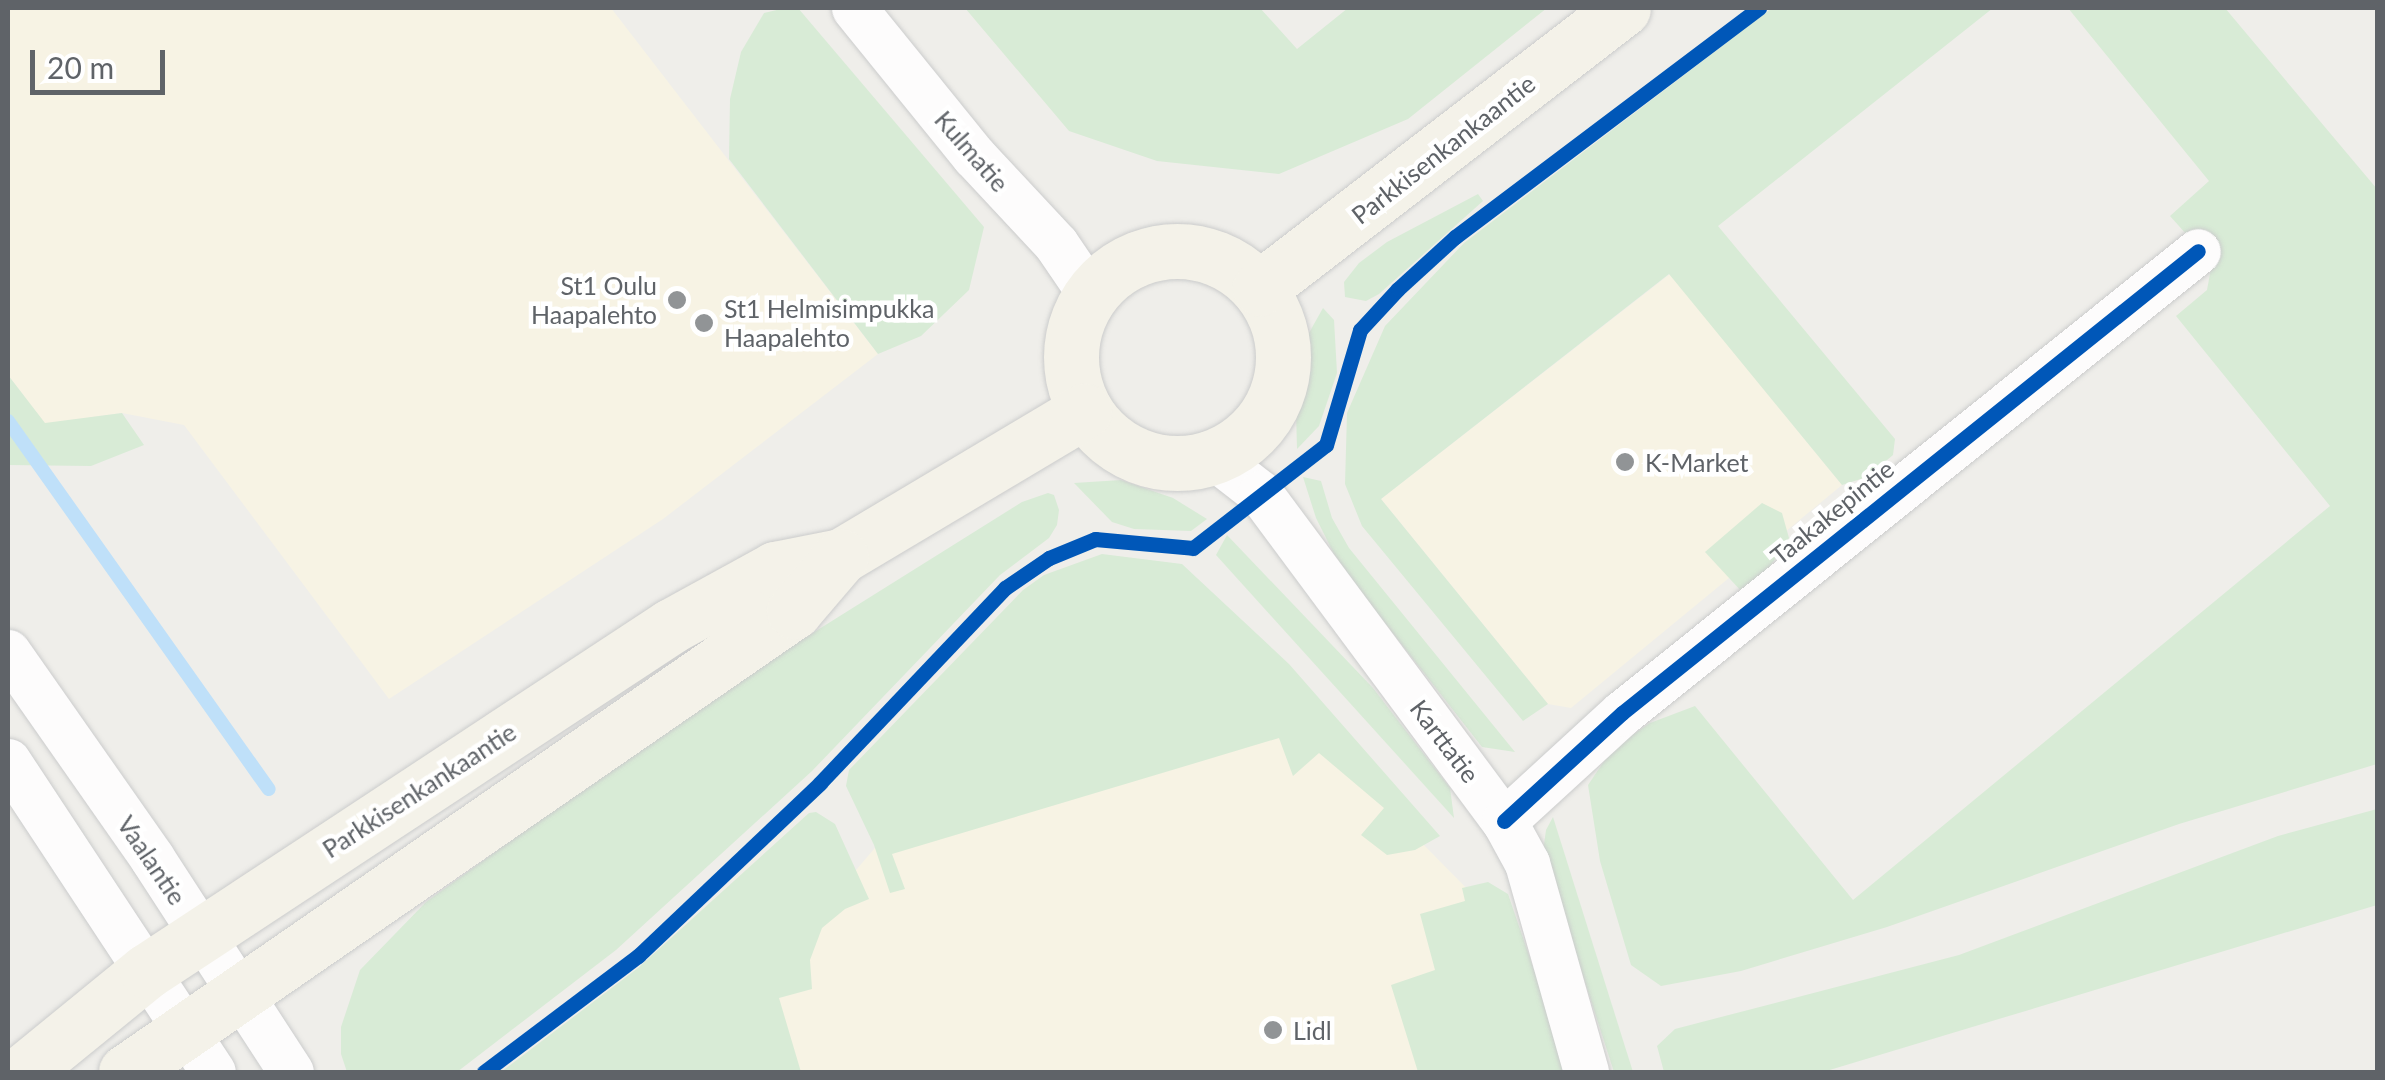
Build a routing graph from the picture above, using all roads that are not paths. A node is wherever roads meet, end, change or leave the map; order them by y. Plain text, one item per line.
1 (854, 8) edge
2 (1624, 8) edge
3 (2198, 251) dead end
4 (1260, 288) junction
5 (1090, 294) junction
6 (1084, 411) junction
7 (1216, 458) junction
8 (841, 556) junction
9 (8, 652) edge
10 (8, 761) edge
11 (1504, 820) junction
12 (202, 934) junction
13 (147, 972) junction
14 (244, 995) junction
15 (200, 1053) edge
16 (24, 1072) edge
17 (126, 1072) edge
18 (292, 1072) edge
19 (1586, 1072) edge

1 - 5 street, Kulmatie
2 - 4 main road, Parkkisenkankaantie
3 - 11 street, Taakakepintie
4 - 5 main road
4 - 7 main road
5 - 6 main road
6 - 7 main road
6 - 8 main road, Parkkisenkankaantie
7 - 11 street, Karttatie
8 - 12 main road, Parkkisenkankaantie
8 - 14 main road, Parkkisenkankaantie
9 - 12 street, Vaalantie
10 - 13 street
11 - 19 street, Karttatie
12 - 13 main road, Parkkisenkankaantie
12 - 14 street, Vaalantie
13 - 15 street
13 - 16 main road, Parkkisenkankaantie
14 - 15 main road, Parkkisenkankaantie
14 - 18 street, Vaalantie
15 - 17 main road, Parkkisenkankaantie

